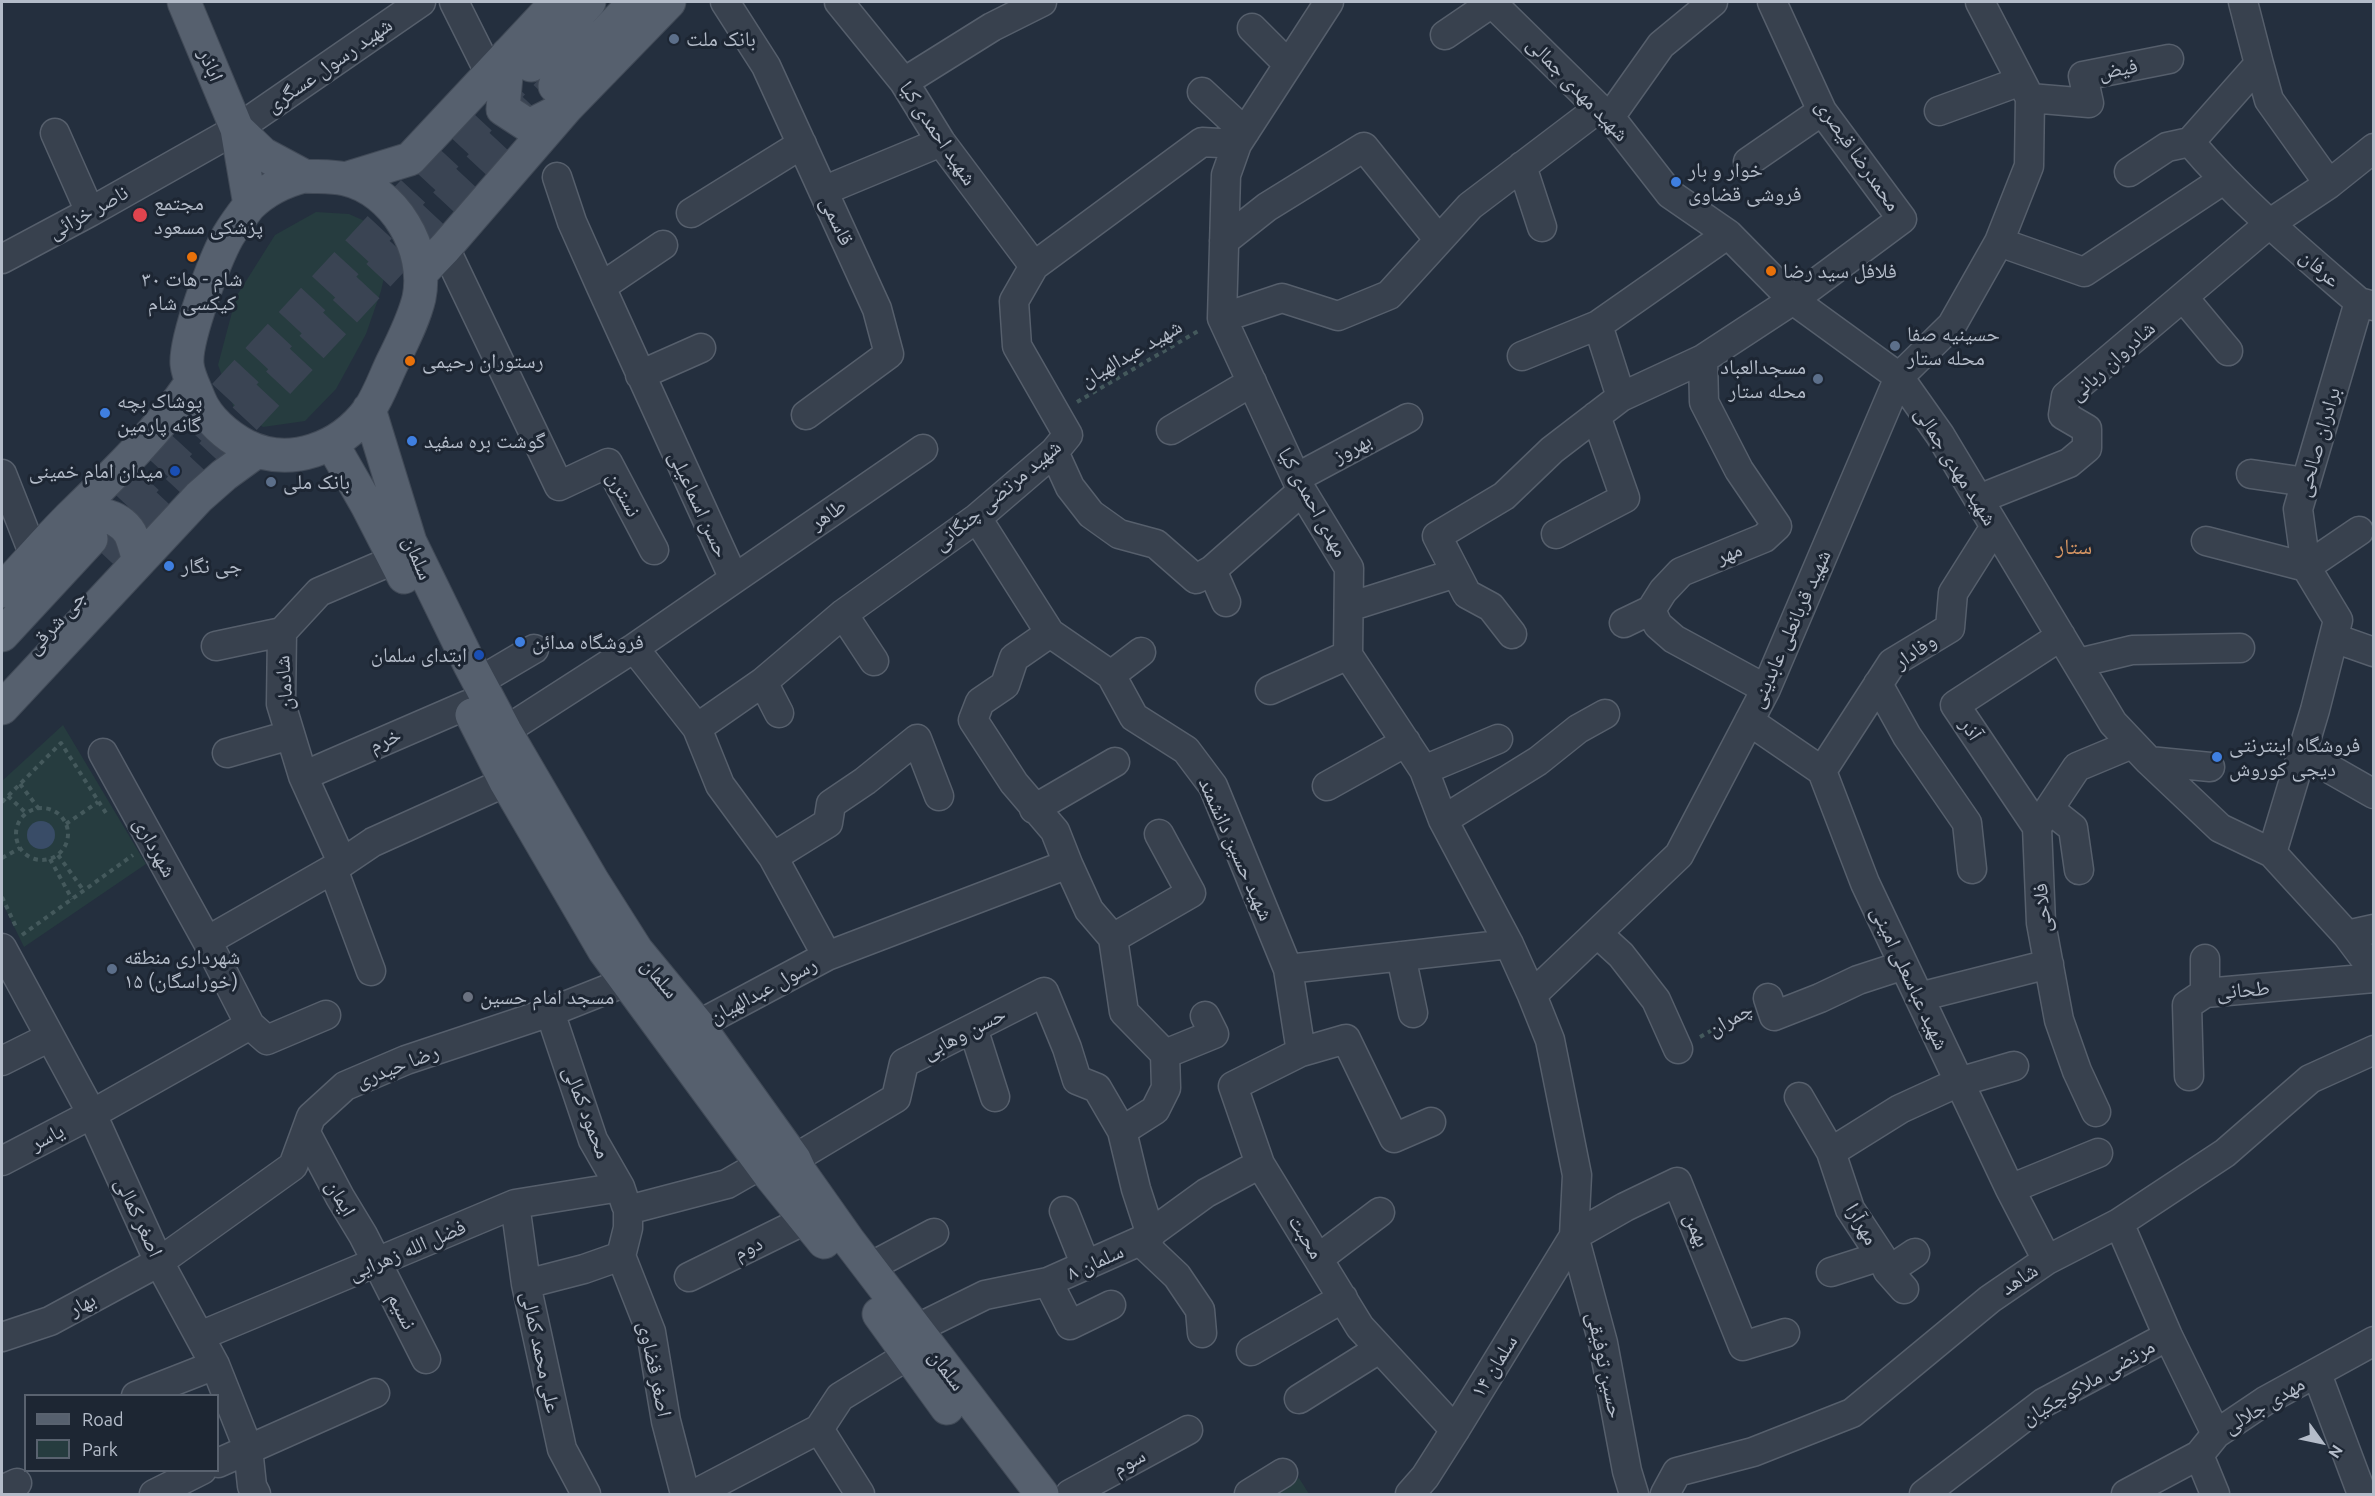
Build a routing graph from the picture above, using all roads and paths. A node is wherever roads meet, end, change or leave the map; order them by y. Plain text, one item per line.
1 (184, 2) edge
2 (421, 2) edge
3 (454, 2) edge
4 (557, 2) edge
5 (589, 2) edge
6 (635, 2) edge
7 (669, 2) edge
8 (725, 2) edge
9 (839, 2) edge
10 (1042, 2) edge
11 (1329, 2) edge
12 (1491, 2) edge
13 (1713, 2) edge
14 (1772, 2) edge
15 (1980, 2) edge
16 (2243, 2) edge
17 (1252, 28) dead end
18 (1445, 35) dead end
19 (2169, 59) dead end
20 (509, 64) junction
21 (1288, 64) junction
22 (2259, 64) junction
23 (904, 82) junction
24 (2025, 90) junction
25 (1202, 92) dead end
26 (561, 97) junction
27 (1822, 111) junction
28 (1939, 111) dead end
29 (1605, 112) junction
30 (237, 129) junction
31 (55, 133) dead end
32 (1241, 138) junction
33 (941, 142) junction
34 (2190, 142) junction
35 (802, 144) junction
36 (2373, 148) edge
37 (1748, 162) dead end
38 (1522, 166) junction
39 (2130, 172) dead end
40 (304, 176) junction
41 (557, 177) dead end
42 (345, 179) junction
43 (2223, 180) junction
44 (2329, 184) junction
45 (823, 191) junction
46 (250, 205) junction
47 (90, 212) junction
48 (691, 213) dead end
49 (2269, 224) junction
50 (1542, 227) dead end
51 (1728, 234) junction
52 (1439, 240) junction
53 (1224, 241) junction
54 (1999, 242) junction
55 (663, 245) dead end
56 (445, 248) junction
57 (2, 259) edge
58 (1034, 266) junction
59 (421, 273) junction
60 (601, 287) junction
61 (2183, 297) junction
62 (1793, 300) junction
63 (2366, 304) edge
64 (1222, 318) junction
65 (1598, 325) junction
66 (701, 348) dead end
67 (2228, 351) dead end
68 (1522, 356) dead end
69 (1703, 360) junction
70 (640, 375) junction
71 (1899, 377) junction
72 (192, 381) junction
73 (1252, 382) junction
74 (1621, 397) junction
75 (369, 409) junction
76 (1056, 414) junction
77 (806, 415) dead end
78 (1596, 416) junction
79 (1408, 418) dead end
80 (1171, 430) dead end
81 (332, 444) junction
82 (923, 449) dead end
83 (257, 452) junction
84 (1054, 452) junction
85 (2, 474) edge
86 (2252, 474) dead end
87 (2306, 482) junction
88 (1299, 484) junction
89 (1979, 500) junction
90 (977, 518) junction
91 (1994, 528) junction
92 (2359, 531) dead end
93 (1556, 534) dead end
94 (2206, 542) dead end
95 (103, 545) junction
96 (654, 550) dead end
97 (34, 555) junction
98 (396, 559) junction
99 (2306, 567) junction
100 (1212, 570) junction
101 (1456, 573) junction
102 (734, 579) junction
103 (2, 591) edge
104 (1226, 602) dead end
105 (1349, 607) junction
106 (1651, 610) junction
107 (843, 614) junction
108 (1624, 623) dead end
109 (282, 632) junction
110 (1050, 633) junction
111 (1512, 634) dead end
112 (2, 635) edge
113 (2061, 636) junction
114 (2334, 638) junction
115 (216, 646) dead end
116 (634, 648) junction
117 (2240, 648) dead end
118 (534, 650) dead end
119 (1142, 652) dead end
120 (2373, 652) edge
121 (1348, 655) junction
122 (874, 661) dead end
123 (2078, 663) junction
124 (1111, 675) junction
125 (2, 682) edge
126 (763, 682) junction
127 (1878, 684) junction
128 (1766, 688) junction
129 (1270, 690) dead end
130 (473, 694) junction
131 (2, 708) edge
132 (779, 713) dead end
133 (1605, 714) dead end
134 (1749, 721) junction
135 (697, 728) junction
136 (505, 731) junction
137 (290, 735) junction
138 (1498, 738) dead end
139 (1406, 742) junction
140 (102, 753) dead end
141 (227, 753) dead end
142 (2140, 753) junction
143 (2302, 753) junction
144 (1115, 762) dead end
145 (2210, 767) dead end
146 (1424, 770) junction
147 (1822, 771) junction
148 (303, 776) junction
149 (506, 782) junction
150 (20, 784) junction
151 (1327, 786) dead end
152 (2373, 794) edge
153 (8, 796) junction
154 (939, 796) dead end
155 (2, 802) edge
156 (98, 802) junction
157 (39, 809) junction
158 (1034, 809) junction
159 (27, 814) junction
160 (2043, 818) junction
161 (110, 819) dead end
162 (1443, 820) junction
163 (66, 824) junction
164 (1159, 834) dead end
165 (127, 846) dead end
166 (20, 848) junction
167 (2272, 853) junction
168 (58, 855) junction
169 (773, 857) junction
170 (2, 858) edge
171 (50, 859) junction
172 (1068, 864) junction
173 (338, 866) junction
174 (1972, 869) dead end
175 (2079, 870) dead end
176 (84, 891) junction
177 (2, 897) edge
178 (72, 899) junction
179 (2360, 932) edge
180 (1598, 934) junction
181 (1113, 938) junction
182 (207, 941) junction
183 (1509, 944) junction
184 (2, 948) edge
185 (827, 956) junction
186 (1401, 957) junction
187 (2205, 959) dead end
188 (2049, 964) junction
189 (1904, 966) junction
190 (1288, 969) junction
191 (371, 971) dead end
192 (2373, 971) edge
193 (2373, 978) edge
194 (628, 981) junction
195 (2205, 993) junction
196 (1532, 995) junction
197 (1919, 997) junction
198 (1768, 998) joint
199 (550, 1012) junction
200 (1413, 1013) dead end
201 (326, 1015) dead end
202 (1205, 1016) dead end
203 (250, 1025) junction
204 (698, 1025) junction
205 (973, 1028) junction
206 (50, 1037) junction
207 (1678, 1049) joint
208 (2373, 1050) edge
209 (1301, 1052) junction
210 (1165, 1054) junction
211 (2, 1061) edge
212 (2013, 1066) dead end
213 (2189, 1076) dead end
214 (1959, 1082) junction
215 (995, 1097) dead end
216 (1799, 1097) dead end
217 (2096, 1112) dead end
218 (92, 1114) junction
219 (1431, 1122) dead end
220 (1122, 1131) junction
221 (306, 1133) junction
222 (1831, 1152) junction
223 (2098, 1153) dead end
224 (794, 1159) junction
225 (2, 1161) edge
226 (762, 1164) junction
227 (1260, 1164) junction
228 (2010, 1189) junction
229 (624, 1198) junction
230 (515, 1203) junction
231 (1064, 1211) dead end
232 (1380, 1212) dead end
233 (817, 1214) junction
234 (2119, 1222) junction
235 (934, 1233) dead end
236 (1574, 1236) junction
237 (1146, 1238) junction
238 (1915, 1253) dead end
239 (621, 1256) junction
240 (1319, 1258) junction
241 (2047, 1260) junction
242 (159, 1262) junction
243 (378, 1262) junction
244 (1086, 1266) junction
245 (870, 1267) junction
246 (1831, 1272) dead end
247 (1891, 1272) junction
248 (689, 1277) dead end
249 (1048, 1282) junction
250 (526, 1284) junction
251 (1343, 1298) junction
252 (1111, 1305) dead end
253 (1202, 1333) dead end
254 (1785, 1333) dead end
255 (200, 1336) junction
256 (2168, 1336) junction
257 (2, 1337) edge
258 (2373, 1341) edge
259 (912, 1343) junction
260 (1379, 1349) junction
261 (1251, 1351) dead end
262 (426, 1359) dead end
263 (214, 1365) junction
264 (2317, 1374) junction
265 (375, 1393) dead end
266 (139, 1394) edge
267 (1299, 1399) dead end
268 (819, 1429) junction
269 (1188, 1430) dead end
270 (1455, 1430) junction
271 (2207, 1445) junction
272 (248, 1448) junction
273 (219, 1462) edge
274 (198, 1472) edge
275 (1283, 1473) dead end
276 (2373, 1490) edge
277 (154, 1494) edge
278 (256, 1494) edge
279 (586, 1494) edge
280 (685, 1494) edge
281 (695, 1494) edge
282 (860, 1494) edge
283 (1014, 1494) edge
284 (1042, 1494) edge
285 (1070, 1494) edge
286 (1249, 1494) edge
287 (1410, 1494) edge
288 (1634, 1494) edge
289 (1665, 1494) edge
290 (1924, 1494) edge
291 (2126, 1494) edge
292 (2215, 1494) edge
293 (2362, 1494) edge

1 - 30 main road, اباذر
2 - 30 street, شهید رسول عسگری
3 - 20 street
4 - 20 main road
5 - 20 main road
6 - 26 main road
7 - 26 main road
8 - 35 street, قاسمی
9 - 23 street, شهید احمدی کیا
10 - 23 street
11 - 21 street, مهدی احمدی کیا
12 - 18 street
12 - 29 street, شهید مهدی جمالی
13 - 29 street
14 - 27 street, محمدرضا قیصری
15 - 24 street, شهید قربانعلی عابدینی
16 - 22 street
17 - 21 street
19 - 24 street, فیض
20 - 26 main road
20 - 42 main road
21 - 32 street, مهدی احمدی کیا
22 - 34 street
22 - 44 street
23 - 33 street, شهید احمدی کیا
24 - 28 street
24 - 54 street, شهید قربانعلی عابدینی
25 - 32 street
26 - 56 main road
27 - 37 street
27 - 62 street, محمدرضا قیصری
29 - 38 street
29 - 51 street, شهید مهدی جمالی
30 - 40 main road, اباذر
30 - 46 main road, اباذر
30 - 47 street, ناصر خزائی
31 - 47 street
32 - 53 street, مهدی احمدی کیا
32 - 58 street, شهید مرتضی چنگانی
33 - 45 street
33 - 58 street, شهید احمدی کیا
34 - 39 street
34 - 43 street, عرفان
35 - 45 street, قاسمی
35 - 48 street
36 - 44 street, شادروان ربانی
38 - 50 street
38 - 52 street
40 - 42 main road
40 - 46 main road
41 - 60 street, حسن اسماعیلی
42 - 59 main road
43 - 49 street, عرفان
43 - 54 street
44 - 49 street, شادروان ربانی
45 - 77 street, قاسمی
46 - 72 main road
47 - 57 street, ناصر خزائی
49 - 61 street, شادروان ربانی
49 - 63 street, عرفان
51 - 62 street, شهید مهدی جمالی
51 - 65 street
52 - 53 street
52 - 64 street
53 - 64 street, مهدی احمدی کیا
54 - 71 street, شهید قربانعلی عابدینی
55 - 60 street
56 - 59 main road
56 - 96 street, نسترن
58 - 76 street, شهید مرتضی چنگانی
59 - 75 main road
60 - 70 street, حسن اسماعیلی
61 - 67 street
61 - 89 street, شادروان ربانی
62 - 69 street
62 - 71 street, شهید مهدی جمالی
63 - 87 street, برادران صالحی
64 - 73 street, مهدی احمدی کیا
64 - 76 path, شهید عبدالهیان
65 - 68 street
65 - 74 street
66 - 70 street
69 - 74 street
69 - 106 street, مهر
70 - 102 street, حسن اسماعیلی
71 - 89 street, شهید مهدی جمالی
71 - 128 street, شهید قربانعلی عابدینی
72 - 83 main road
72 - 95 main road
73 - 80 street
73 - 88 street, مهدی احمدی کیا
74 - 78 street
75 - 81 main road
75 - 130 main road, سلمان
76 - 84 street, شهید مرتضی چنگانی
78 - 93 street
78 - 101 street
79 - 88 street, بهروز
81 - 83 main road
81 - 98 main road, سلمان
82 - 102 street, طاهر
83 - 95 main road
84 - 90 street, شهید مرتضی چنگانی
84 - 100 street
85 - 97 street
86 - 87 street
87 - 99 street, برادران صالحی
88 - 100 street, بهروز
88 - 105 street, مهدی احمدی کیا
89 - 91 street, شهید مهدی جمالی
90 - 107 street, شهید مرتضی چنگانی
90 - 110 street, شهید حسین دانشمند
91 - 113 street, شهید مهدی جمالی
91 - 127 street, وفادار
92 - 99 street
94 - 99 street
95 - 97 main road
95 - 112 main road, جی شرقی
95 - 125 main road, جی شرقی
95 - 131 main road
97 - 103 main road
98 - 109 street, شادمان
98 - 130 main road, سلمان
99 - 114 street, برادران صالحی
100 - 104 street
101 - 105 street
101 - 111 street
102 - 116 street, حسن اسماعیلی
105 - 121 street, مهدی احمدی کیا
106 - 108 street
106 - 128 street
107 - 122 street
107 - 126 street, شهید مرتضی چنگانی
109 - 115 street
109 - 137 street, شادمان
110 - 124 street, شهید حسین دانشمند
110 - 158 street
113 - 123 street, شهید مهدی جمالی
113 - 160 street, آذر
114 - 120 street
114 - 143 street, برادران صالحی
116 - 135 street
116 - 136 street, حسن اسماعیلی
117 - 123 street
118 - 130 street, خرم
119 - 124 street
121 - 129 street
121 - 139 street
123 - 142 street, شهید مهدی جمالی
124 - 190 street, شهید حسین دانشمند
126 - 132 street
126 - 135 street, شهید مرتضی چنگانی
127 - 147 street, وفادار
127 - 174 street
128 - 134 street, شهید قربانعلی عابدینی
130 - 136 main road, سلمان
130 - 148 street, خرم
130 - 149 main road, سلمان
133 - 162 street
134 - 147 street
134 - 180 street, شهید قربانعلی عابدینی
135 - 169 street
136 - 204 main road, سلمان
137 - 141 street
137 - 148 street, شادمان
138 - 146 street
139 - 146 street
139 - 151 street
140 - 182 street, شهرداری
142 - 145 street
142 - 160 street
142 - 167 street, شهید مهدی جمالی
143 - 152 street
143 - 167 street, برادران صالحی
144 - 158 street
146 - 162 street
147 - 189 street, شهید عباسعلی امینی
148 - 173 street, شادمان
149 - 173 street
149 - 194 main road, سلمان
150 - 153 path
150 - 156 path
150 - 157 path
153 - 155 path
153 - 159 path
154 - 169 street
156 - 161 path
156 - 163 path
157 - 159 path
157 - 163 path
158 - 172 street
159 - 166 path
160 - 175 street
160 - 188 street, فلاحی
162 - 183 street
163 - 168 path
164 - 181 street
165 - 176 path
166 - 170 path
166 - 171 path
167 - 179 street, شهید مهدی جمالی
168 - 171 path
168 - 176 path
169 - 185 street
171 - 178 path
172 - 181 street
172 - 185 street, رسول عبدالهیان
173 - 182 street
173 - 191 street, شادمان
176 - 178 path
177 - 178 path
179 - 192 street, شهید مهدی جمالی
180 - 196 street, شهید قربانعلی عابدینی
180 - 207 street
181 - 210 street
182 - 203 street, شهرداری
183 - 186 street
183 - 196 street
184 - 206 street, اصغر کمالی
185 - 204 street, رسول عبدالهیان
186 - 190 street
186 - 200 street
187 - 195 street
188 - 197 street
188 - 217 street, فلاحی
189 - 197 street, شهید عباسعلی امینی
189 - 198 street, چمران
190 - 209 street, شهید حسین دانشمند
193 - 195 street, طحانی
194 - 199 street, رضا حیدری
194 - 226 main road, سلمان
195 - 213 street, طحانی
196 - 236 street
197 - 214 street, شهید عباسعلی امینی
198 - 207 path, چمران
199 - 221 street, رضا حیدری
199 - 229 street, محمود کمالی
201 - 203 street
202 - 210 street
203 - 218 street, یاسر
204 - 224 main road, سلمان
205 - 215 street
205 - 220 street, حسن وهابی
205 - 224 street, حسن وهابی
206 - 211 street
206 - 218 street, اصغر کمالی
208 - 234 street, شاهد
209 - 219 street
209 - 227 street, محبت
210 - 220 street
212 - 214 street
214 - 222 street
214 - 228 street, شهید عباسعلی امینی
216 - 222 street, مهرآرا
218 - 225 street, یاسر
218 - 242 street, اصغر کمالی
220 - 237 street
221 - 242 street, رضا حیدری
221 - 243 street, ایمان
222 - 247 street, مهرآرا
223 - 228 street
224 - 233 main road, سلمان
226 - 229 street
226 - 233 main road, سلمان
227 - 237 street, سلمان ۸
227 - 240 street, محبت
228 - 241 street, شهید عباسعلی امینی
229 - 230 street, فضل الله زهرایی
229 - 239 street
230 - 243 street, فضل الله زهرایی
230 - 250 street, علی محمد کمالی
231 - 244 street
232 - 240 street
233 - 245 main road, سلمان
233 - 248 street, دوم
233 - 259 main road, سلمان
234 - 241 street, شاهد
234 - 256 street
235 - 245 street
236 - 254 street, بهمن
236 - 270 street, سلمان ۱۴
236 - 288 street, حسین توفیقی
237 - 244 street, سلمان ۸
237 - 253 street
238 - 247 street
239 - 250 street
239 - 280 street, اصغر قضاوی
240 - 251 street, محبت
241 - 289 street, شاهد
242 - 255 street, اصغر کمالی
242 - 257 street, بهار
243 - 255 street, فضل الله زهرایی
243 - 262 street, نسیم
244 - 249 street, سلمان ۸
245 - 259 main road, سلمان
246 - 247 street
249 - 252 street
249 - 259 street, سلمان ۸
250 - 279 street, علی محمد کمالی
251 - 260 street, محبت
251 - 261 street
255 - 263 street, اصغر کمالی
256 - 271 street
256 - 290 street, مرتضی ملاکوچکیان
258 - 264 street, مهدی جلالی
259 - 268 street, سلمان ۸
259 - 283 main road, سلمان
259 - 284 main road, سلمان
260 - 267 street
260 - 270 street, محبت
263 - 266 street
263 - 272 street, اصغر کمالی
264 - 271 street, مهدی جلالی
264 - 293 street
265 - 272 street
268 - 281 street
268 - 282 street
269 - 285 street, سوم
270 - 287 street, سلمان ۱۴
271 - 291 street, مهدی جلالی
271 - 292 street
272 - 273 street
272 - 278 street, اصغر کمالی
274 - 277 street
275 - 286 street
276 - 293 street

